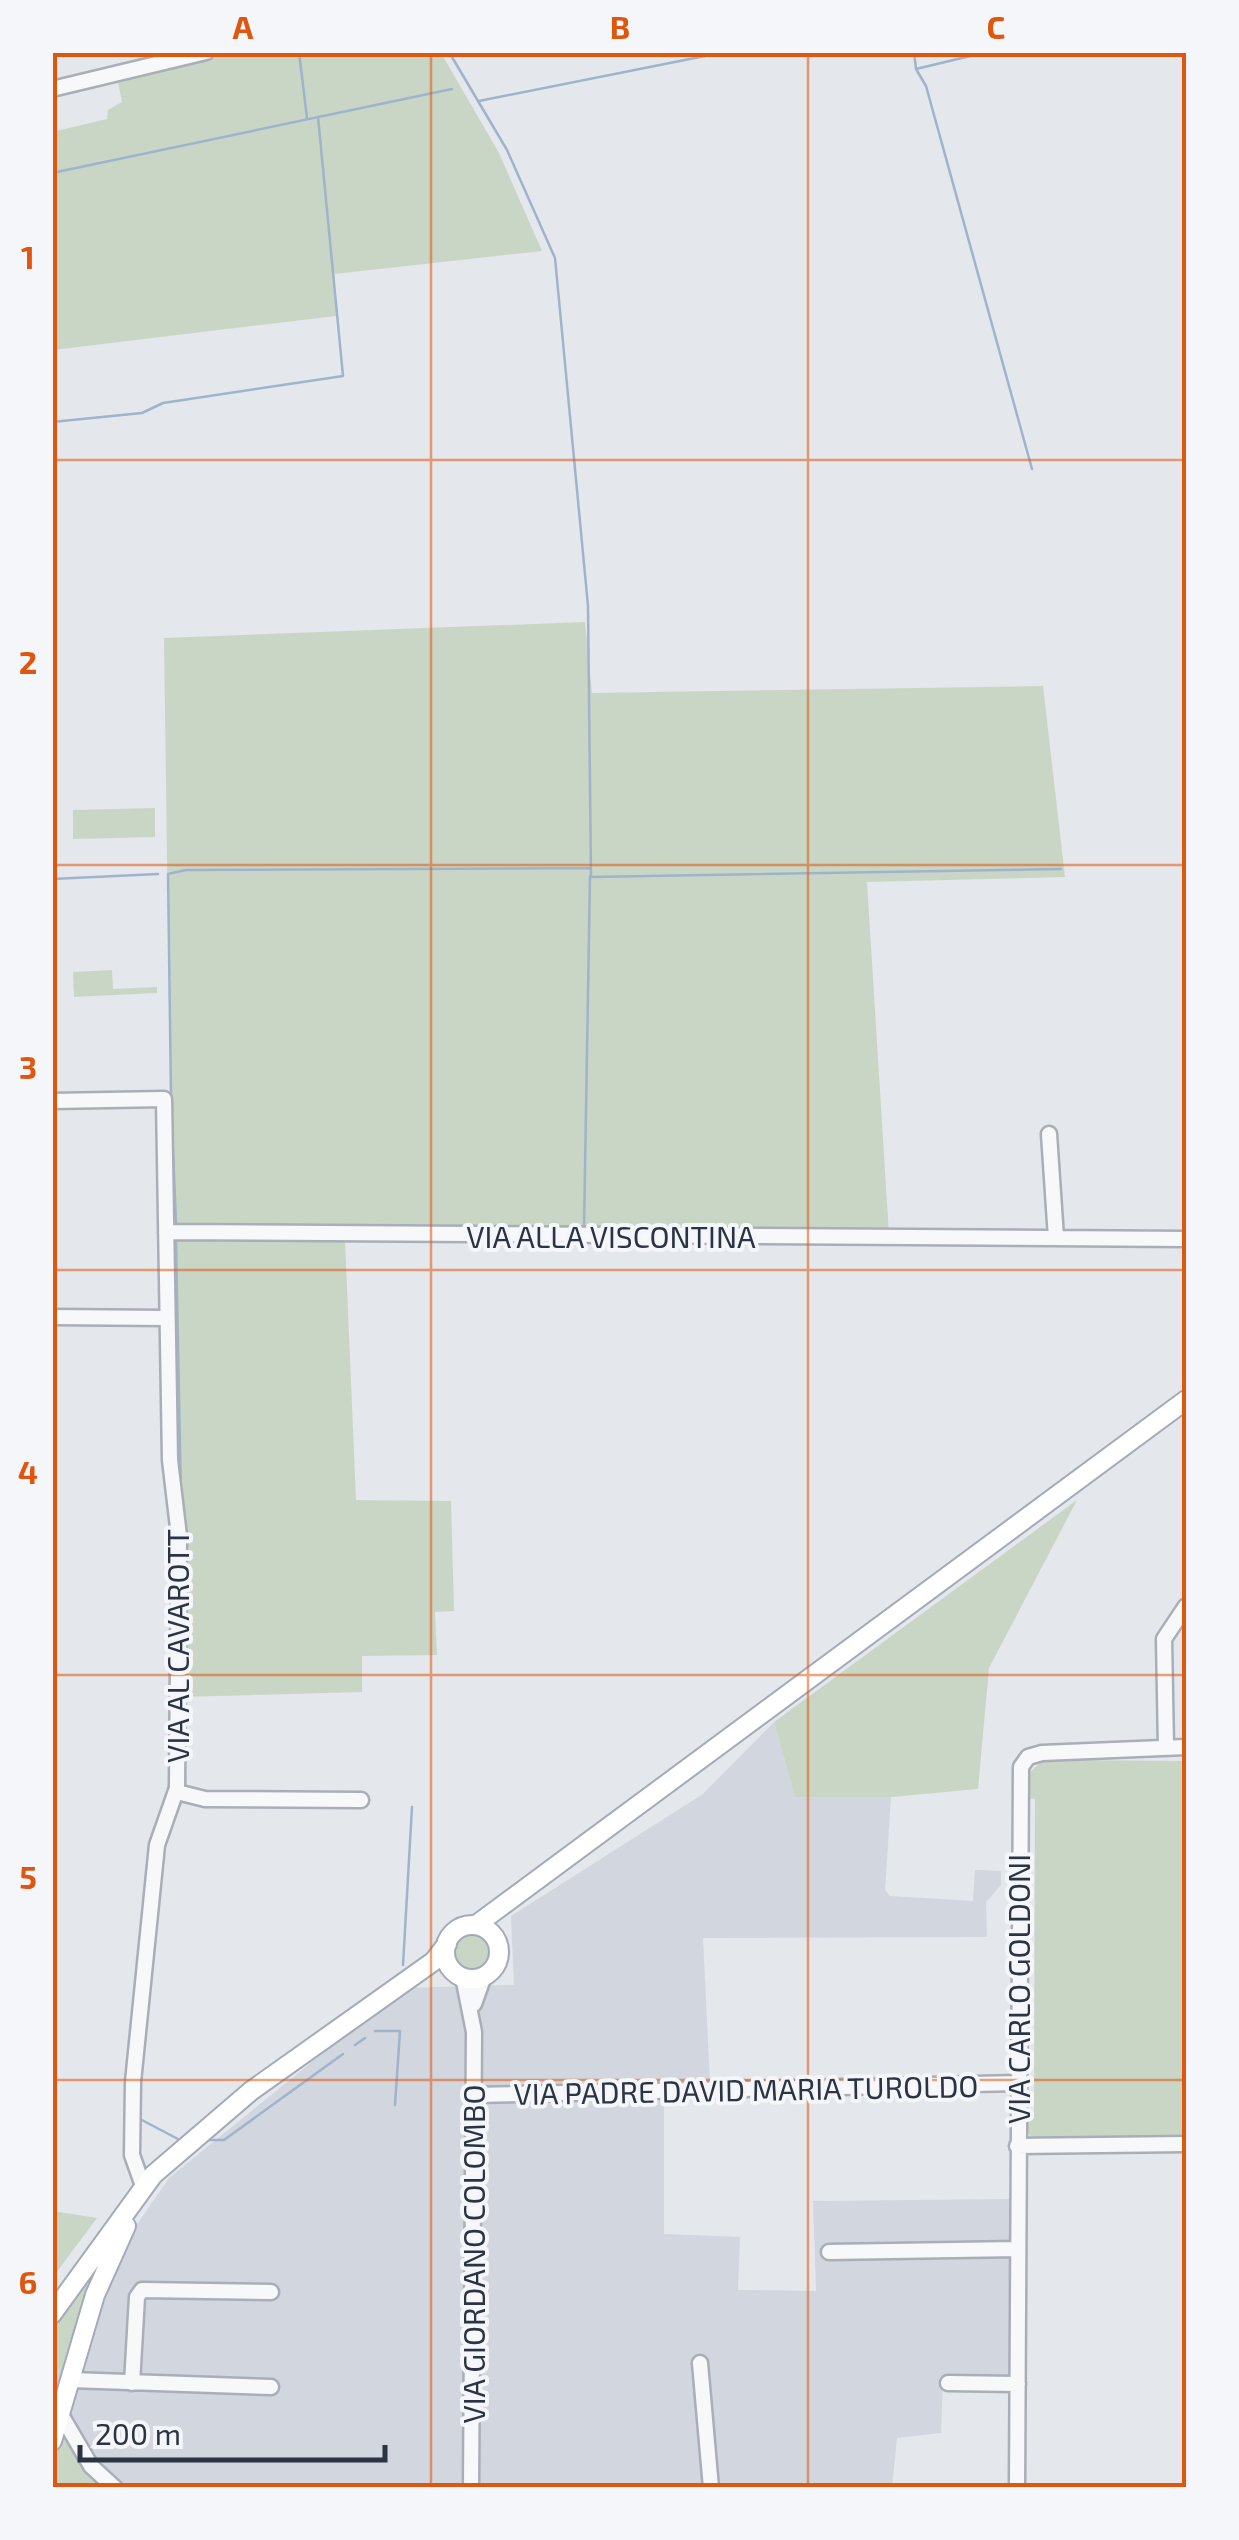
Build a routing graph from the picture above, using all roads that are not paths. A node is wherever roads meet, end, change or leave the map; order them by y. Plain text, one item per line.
1 (206, 52) edge
2 (52, 89) edge
3 (52, 1101) edge
4 (1049, 1134) dead end
5 (166, 1232) junction
6 (1056, 1238) junction
7 (1186, 1239) edge
8 (52, 1318) edge
9 (166, 1318) junction
10 (1186, 1400) edge
11 (1186, 1606) edge
12 (1166, 1748) junction
13 (1186, 1748) edge
14 (177, 1792) junction
15 (361, 1800) dead end
16 (524, 1889) junction
17 (476, 1925) junction
18 (447, 1944) junction
19 (498, 1945) junction
20 (461, 1976) junction
21 (484, 1976) junction
22 (391, 1989) junction
23 (473, 2020) junction
24 (1018, 2083) junction
25 (474, 2095) junction
26 (1186, 2144) edge
27 (1018, 2146) junction
28 (178, 2152) junction
29 (143, 2186) junction
30 (1017, 2249) junction
31 (829, 2252) dead end
32 (271, 2292) dead end
33 (52, 2314) edge
34 (700, 2364) dead end
35 (62, 2380) edge
36 (132, 2383) junction
37 (948, 2383) dead end
38 (1018, 2384) junction
39 (271, 2387) dead end
40 (60, 2412) junction
41 (52, 2441) edge
42 (115, 2488) edge
43 (470, 2488) edge
44 (711, 2488) edge
45 (1017, 2488) edge

1 - 2 street
3 - 5 street, VIA AL CAVAROTT
4 - 6 street
5 - 6 street, VIA ALLA VISCONTINA
5 - 9 street, VIA AL CAVAROTT
6 - 7 street, VIA ALLA VISCONTINA
8 - 9 street
9 - 14 street, VIA AL CAVAROTT
10 - 16 main road
11 - 12 street
12 - 13 street, VIA CARLO GOLDONI
12 - 24 street, VIA CARLO GOLDONI
14 - 15 street
14 - 29 street, VIA AL CAVAROTT
16 - 17 main road
16 - 19 main road
17 - 18 main road
17 - 19 main road
18 - 20 main road
18 - 22 main road
19 - 21 main road
20 - 21 main road
20 - 22 main road
20 - 23 street, VIA GIORDANO COLOMBO
21 - 23 street, VIA GIORDANO COLOMBO
22 - 28 main road
23 - 25 street, VIA GIORDANO COLOMBO
24 - 25 street, VIA PADRE DAVID MARIA TUROLDO
24 - 27 street, VIA CARLO GOLDONI
25 - 43 street, VIA GIORDANO COLOMBO
26 - 27 street
27 - 30 street, VIA CARLO GOLDONI
28 - 29 main road
28 - 35 main road
29 - 33 main road
30 - 31 street
30 - 38 street, VIA CARLO GOLDONI
32 - 36 street
34 - 44 street
35 - 36 street
35 - 40 main road
36 - 39 street
37 - 38 street
38 - 45 street, VIA CARLO GOLDONI
40 - 41 main road
40 - 42 street

